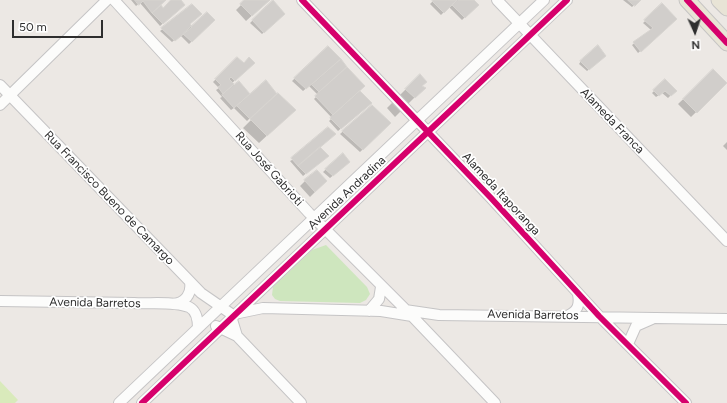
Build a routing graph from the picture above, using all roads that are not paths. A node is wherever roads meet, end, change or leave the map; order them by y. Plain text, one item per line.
1 (108, 0) edge
2 (114, 0) edge
3 (302, 0) edge
4 (497, 0) edge
5 (544, 0) edge
6 (567, 0) edge
7 (687, 0) edge
8 (720, 0) edge
9 (727, 8) edge
10 (519, 23) junction
11 (530, 35) junction
12 (727, 43) edge
13 (0, 85) edge
14 (10, 96) junction
15 (0, 105) edge
16 (416, 120) junction
17 (428, 133) junction
18 (313, 218) junction
19 (324, 228) junction
20 (727, 241) edge
21 (190, 282) junction
22 (381, 287) junction
23 (578, 294) junction
24 (0, 301) edge
25 (171, 304) junction
26 (221, 306) junction
27 (189, 308) junction
28 (369, 311) junction
29 (408, 313) junction
30 (234, 316) junction
31 (567, 316) junction
32 (599, 316) junction
33 (662, 317) junction
34 (208, 319) junction
35 (727, 319) edge
36 (198, 328) junction
37 (220, 329) junction
38 (237, 336) junction
39 (628, 344) junction
40 (119, 403) edge
41 (142, 403) edge
42 (301, 403) edge
43 (495, 403) edge
44 (686, 403) edge

1 - 14 street
2 - 18 street, Rua José Gabrioti
3 - 16 street, Alameda Itaporanga
4 - 10 street, Alameda Franca
5 - 10 street, Avenida Andradina
6 - 11 street, Avenida Andradina
7 - 12 main road
8 - 9 main road
10 - 11 street, Alameda Franca
10 - 16 street, Avenida Andradina
11 - 17 street, Avenida Andradina
11 - 20 street, Alameda Franca
13 - 14 street, Rua Francisco Bueno de Camargo
14 - 15 street
14 - 21 street, Rua Francisco Bueno de Camargo
16 - 17 street, Alameda Itaporanga
16 - 18 street, Avenida Andradina
17 - 19 street, Avenida Andradina
17 - 23 street, Alameda Itaporanga
18 - 19 street, Rua José Gabrioti
18 - 26 street, Avenida Andradina
19 - 22 street, Rua José Gabrioti
19 - 30 street, Avenida Andradina
21 - 25 street
21 - 26 street, Rua Francisco Bueno de Camargo
22 - 28 street
22 - 29 street, Rua José Gabrioti
23 - 31 street
23 - 32 street, Alameda Itaporanga
24 - 25 street, Avenida Barretos
25 - 27 street, Avenida Barretos
26 - 30 street
26 - 34 street, Avenida Andradina
27 - 34 street, Avenida Barretos
27 - 36 street
28 - 29 street, Avenida Barretos
28 - 30 street, Avenida Barretos
29 - 31 street, Avenida Barretos
29 - 43 street, Rua José Gabrioti
30 - 37 street, Avenida Andradina
30 - 38 street
31 - 32 street, Avenida Barretos
32 - 33 street, Avenida Barretos
32 - 39 street, Alameda Itaporanga
33 - 35 street, Avenida Barretos
33 - 39 street, Avenida Barretos
34 - 36 street, Avenida Andradina
34 - 37 street
36 - 40 street, Avenida Andradina
37 - 38 street
37 - 41 street, Avenida Andradina
38 - 42 street
39 - 44 street, Alameda Itaporanga

